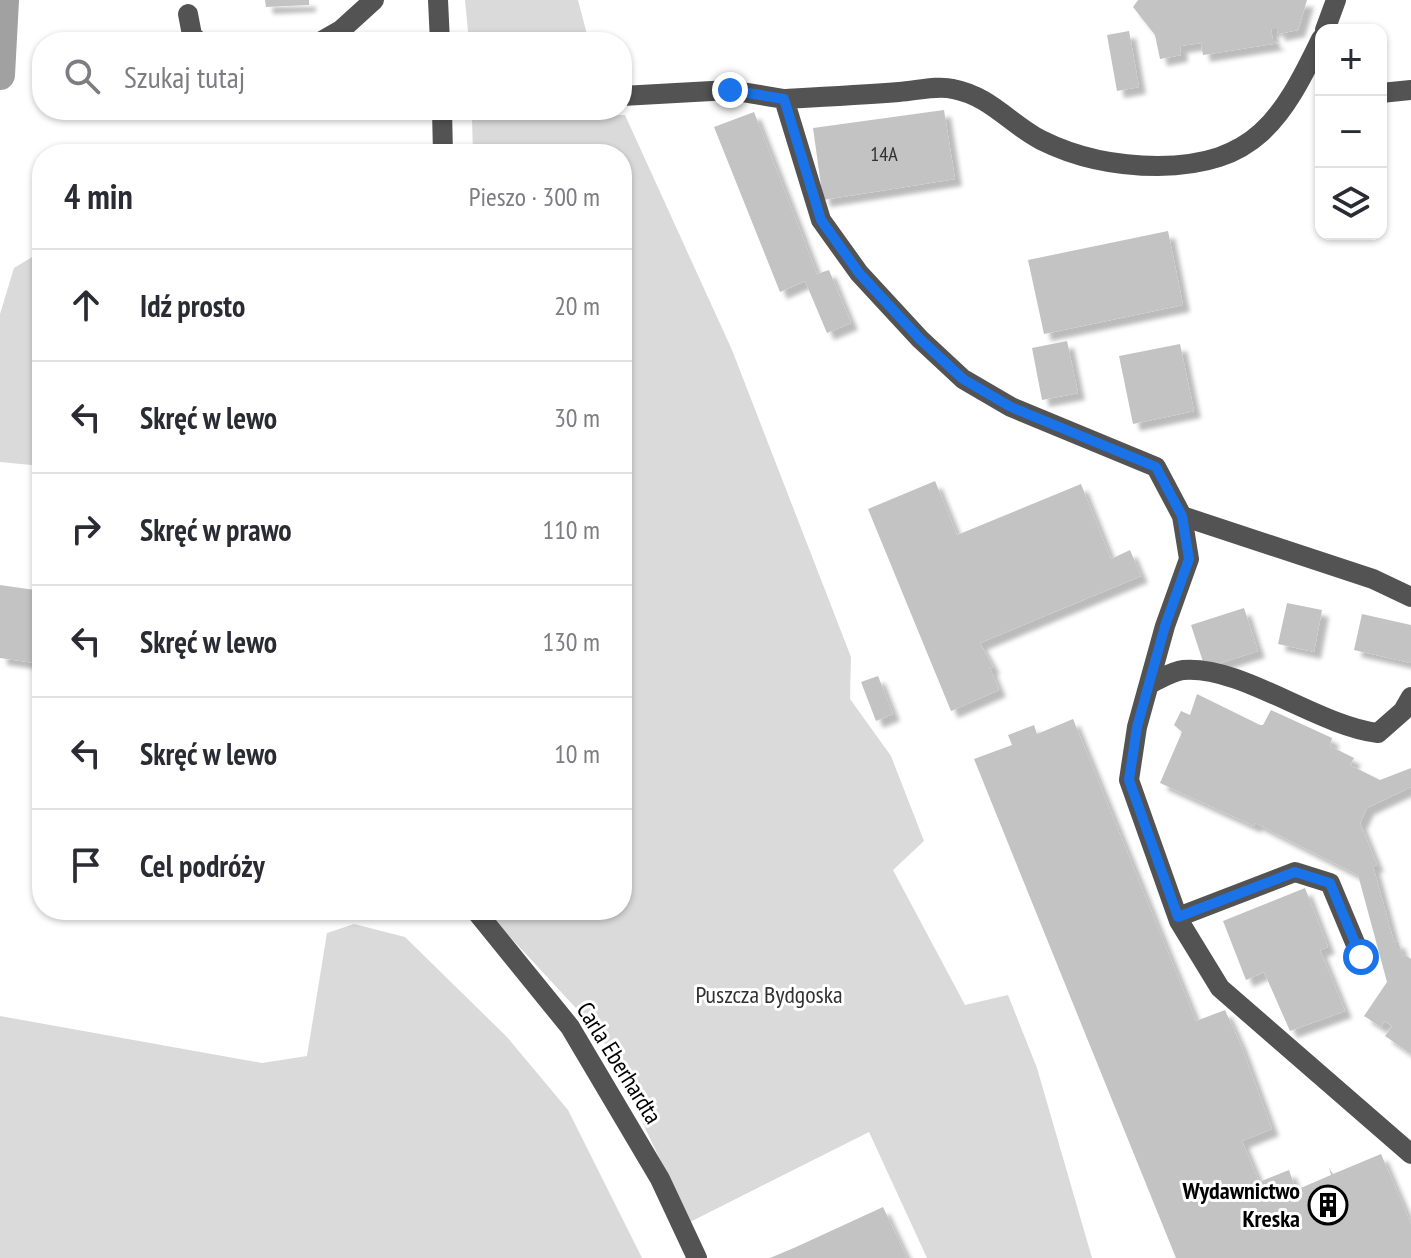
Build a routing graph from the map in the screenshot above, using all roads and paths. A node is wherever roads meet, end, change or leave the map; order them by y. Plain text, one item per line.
1 (374, 0) edge
2 (438, 0) edge
3 (1336, 0) edge
4 (188, 14) dead end
5 (1327, 24) edge
6 (191, 32) edge
7 (338, 32) edge
8 (440, 32) edge
9 (1315, 51) edge
10 (1411, 90) edge
11 (1387, 92) edge
12 (632, 95) edge
13 (784, 99) junction
14 (442, 120) edge
15 (443, 144) edge
16 (1182, 516) junction
17 (1411, 597) edge
18 (1149, 684) junction
19 (1411, 697) edge
20 (1178, 917) junction
21 (483, 920) edge
22 (1361, 957) dead end
23 (1411, 1154) edge
24 (697, 1258) edge

1 - 7 street
2 - 8 street
3 - 5 street
4 - 6 street
9 - 13 street
10 - 11 street
12 - 13 street
13 - 16 street
14 - 15 street
16 - 17 street
16 - 18 street
18 - 19 street
18 - 20 street
20 - 22 street
20 - 23 street
21 - 24 street, Carla Eberhardta

